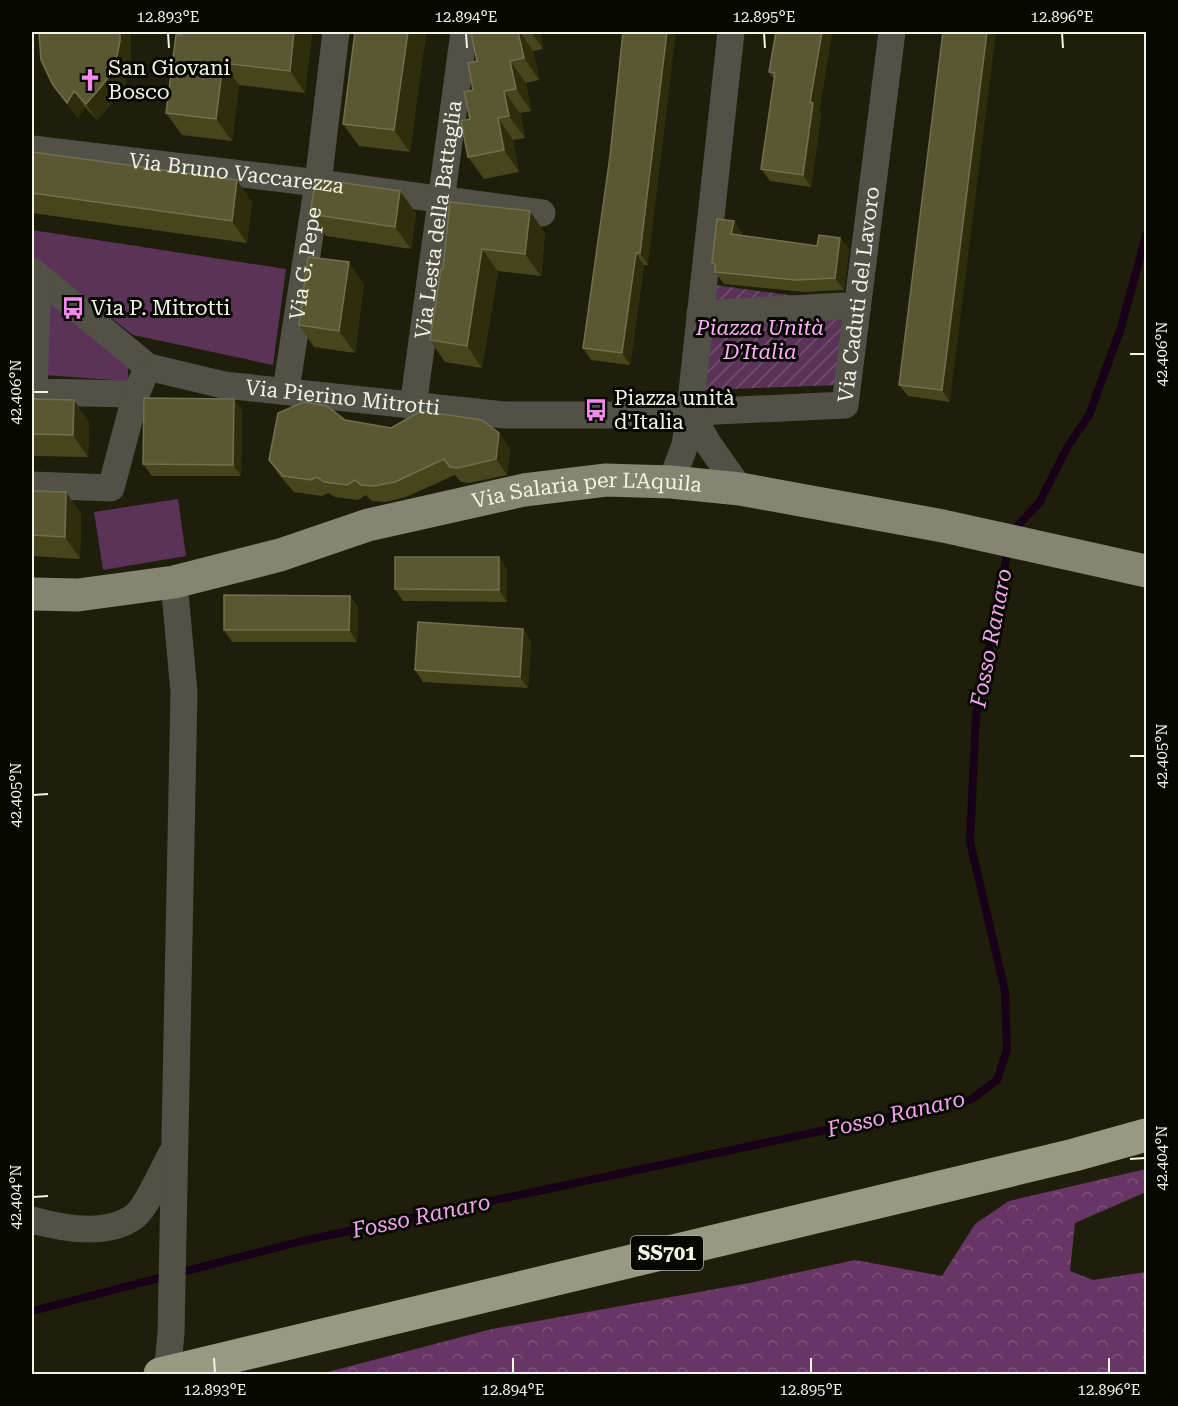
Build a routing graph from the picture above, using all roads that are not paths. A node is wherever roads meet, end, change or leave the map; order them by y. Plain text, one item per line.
1 (336, 32) edge
2 (464, 32) edge
3 (731, 32) edge
4 (892, 32) edge
5 (32, 149) edge
6 (318, 183) junction
7 (442, 200) junction
8 (542, 213) dead end
9 (35, 274) edge
10 (857, 309) junction
11 (700, 314) junction
12 (148, 368) junction
13 (286, 390) junction
14 (136, 394) junction
15 (412, 406) junction
16 (690, 410) junction
17 (671, 482) junction
18 (32, 485) edge
19 (740, 489) junction
20 (1146, 571) edge
21 (174, 582) junction
22 (32, 594) edge
23 (1146, 1135) edge
24 (175, 1146) junction
25 (32, 1220) edge
26 (171, 1372) edge

1 - 6 street, Via G. Pepe
2 - 7 street, Via Lesta della Battaglia
3 - 11 street
4 - 10 street, Via Caduti del Lavoro
5 - 6 street, Via Bruno Vaccarezza
6 - 7 street, Via Bruno Vaccarezza
6 - 13 street, Via G. Pepe
7 - 8 street, Via Bruno Vaccarezza
7 - 15 street, Via Lesta della Battaglia
9 - 12 street, Via Pierino Mitrotti
9 - 14 street
10 - 11 street
10 - 16 street, Via Caduti del Lavoro
11 - 16 street
12 - 13 street, Via Pierino Mitrotti
12 - 14 street
13 - 15 street, Via Pierino Mitrotti
14 - 18 street
15 - 16 street, Via Pierino Mitrotti
16 - 17 street
16 - 19 street
17 - 19 main road, Via Salaria per L'Aquila
17 - 21 main road, Via Salaria per L'Aquila
19 - 20 main road, Via Salaria per L'Aquila
21 - 22 main road, Via Salaria per L'Aquila
21 - 24 street
23 - 26 highway, SS701
24 - 25 street
24 - 26 street

